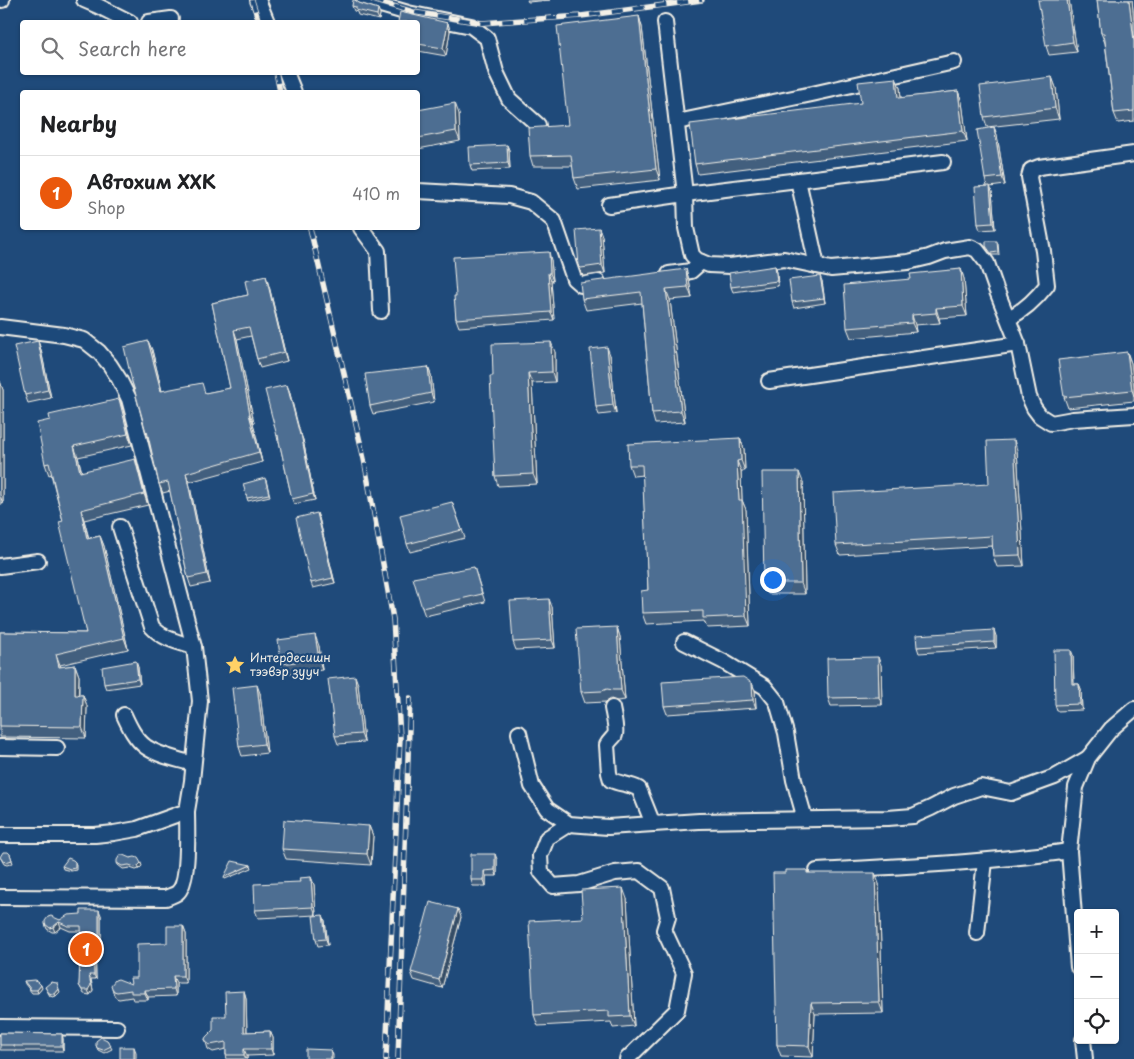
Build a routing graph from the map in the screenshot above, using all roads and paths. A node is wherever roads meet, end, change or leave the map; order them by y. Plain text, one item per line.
1 (84, 0) edge
2 (258, 0) edge
3 (364, 0) edge
4 (171, 18) dead end
5 (126, 20) edge
6 (160, 20) edge
7 (266, 20) edge
8 (665, 22) dead end
9 (954, 62) dead end
10 (287, 75) edge
11 (293, 90) edge
12 (677, 122) junction
13 (538, 125) edge
14 (1134, 154) edge
15 (943, 162) dead end
16 (798, 180) junction
17 (420, 191) edge
18 (685, 194) junction
19 (610, 205) dead end
20 (362, 230) edge
21 (701, 262) junction
22 (817, 266) junction
23 (654, 276) edge
24 (609, 281) edge
25 (382, 311) dead end
26 (1008, 318) junction
27 (0, 327) edge
28 (1018, 344) junction
29 (769, 381) dead end
30 (1134, 415) edge
31 (120, 527) dead end
32 (38, 561) dead end
33 (0, 566) edge
34 (684, 642) dead end
35 (194, 647) junction
36 (612, 708) dead end
37 (1134, 709) edge
38 (124, 715) dead end
39 (519, 733) dead end
40 (0, 747) edge
41 (57, 748) dead end
42 (1088, 758) junction
43 (193, 764) junction
44 (187, 811) junction
45 (805, 819) junction
46 (569, 824) junction
47 (653, 824) junction
48 (0, 835) edge
49 (1069, 851) junction
50 (985, 861) junction
51 (817, 871) edge
52 (0, 897) edge
53 (978, 932) dead end
54 (1077, 954) edge
55 (0, 1026) edge
56 (117, 1028) dead end
57 (1083, 1044) edge
58 (627, 1059) edge
59 (1085, 1059) edge

1 - 5 street
2 - 7 street
3 - 13 street
4 - 6 street
8 - 12 street
9 - 12 street
10 - 11 street
12 - 18 street
14 - 26 street
15 - 16 street
16 - 18 street
16 - 22 street
17 - 24 street
18 - 19 street
18 - 21 street
20 - 25 street
21 - 22 street
21 - 23 street
22 - 26 street
26 - 28 street
27 - 35 street
28 - 29 street
28 - 30 street
31 - 35 street
32 - 33 street
34 - 45 street
35 - 43 street
36 - 47 street
37 - 42 street
38 - 43 street
39 - 46 street
40 - 41 street
42 - 45 street
42 - 49 street
43 - 44 street
44 - 48 street
44 - 52 street
45 - 47 street
46 - 47 street
46 - 58 street
49 - 50 street
49 - 54 street
50 - 51 street
50 - 53 street
55 - 56 street
57 - 59 street

